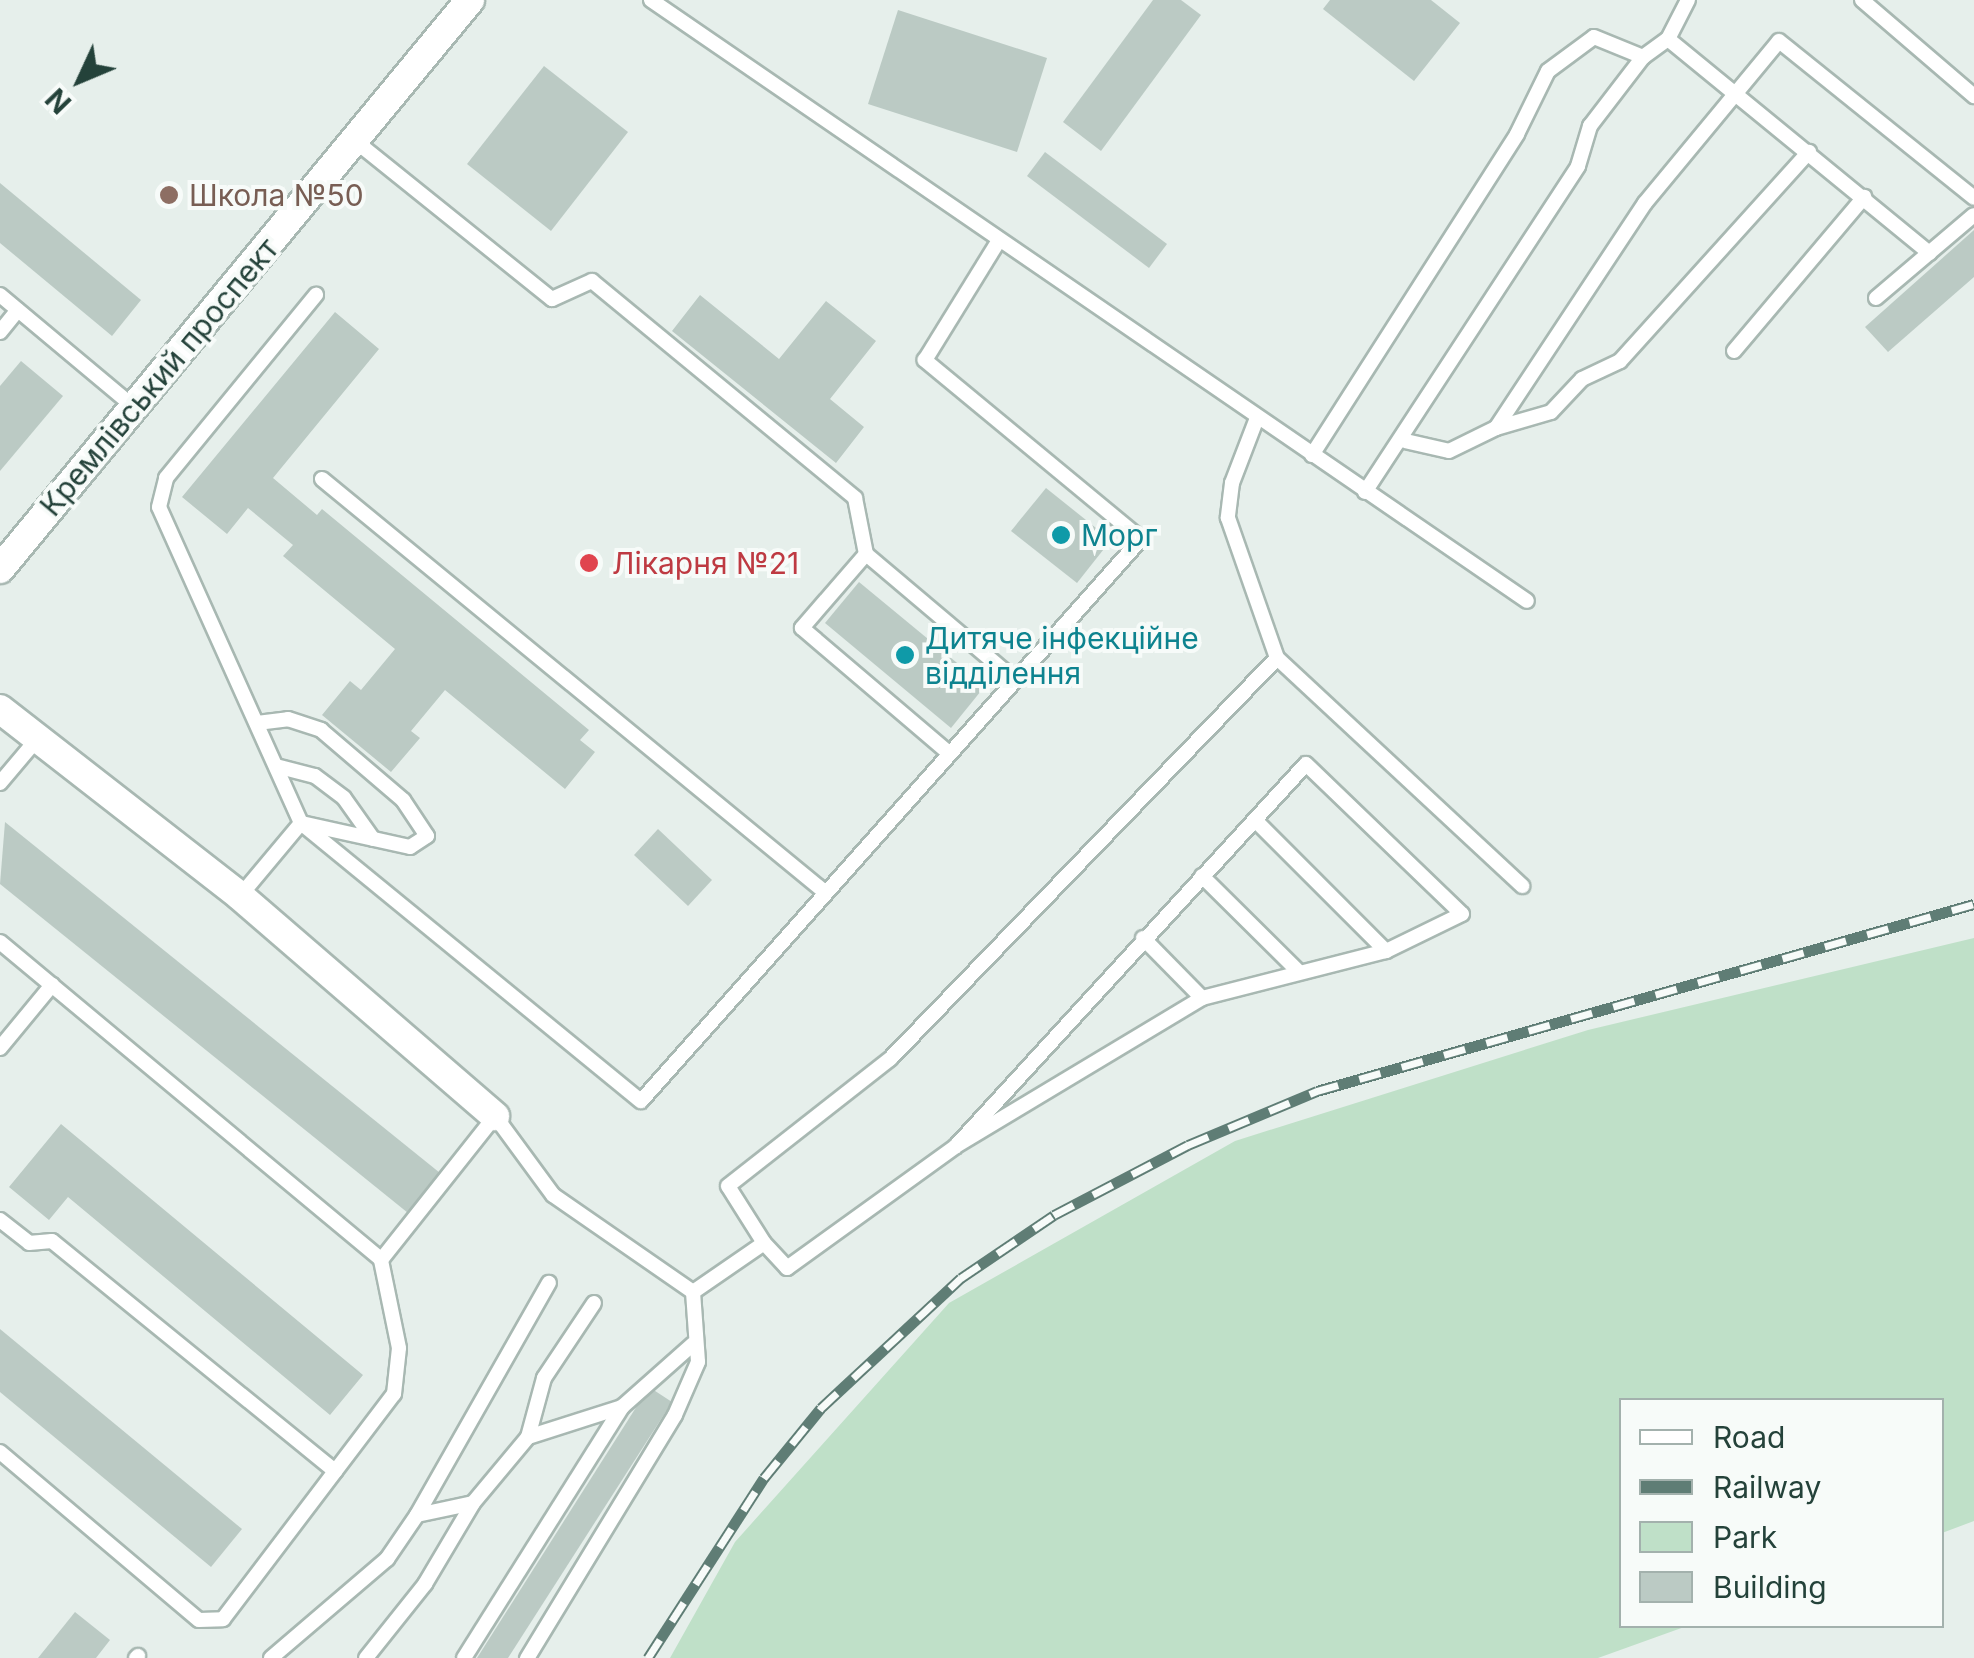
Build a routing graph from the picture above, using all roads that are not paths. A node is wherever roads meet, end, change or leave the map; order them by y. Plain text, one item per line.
1 (470, 0) edge
2 (651, 0) edge
3 (1688, 0) edge
4 (1862, 0) edge
5 (1668, 40) junction
6 (1643, 57) junction
7 (1736, 94) junction
8 (1974, 96) edge
9 (354, 140) junction
10 (1809, 152) junction
11 (1864, 197) junction
12 (1974, 198) edge
13 (1974, 216) edge
14 (999, 240) junction
15 (1929, 253) junction
16 (0, 295) edge
17 (316, 295) dead end
18 (1876, 298) dead end
19 (18, 310) junction
20 (0, 332) edge
21 (1734, 352) dead end
22 (134, 407) junction
23 (1257, 418) junction
24 (1496, 428) junction
25 (1400, 440) junction
26 (1312, 455) junction
27 (322, 479) dead end
28 (1365, 492) junction
29 (866, 554) junction
30 (0, 569) edge
31 (1527, 601) dead end
32 (1276, 658) junction
33 (1014, 680) junction
34 (0, 709) edge
35 (257, 723) junction
36 (37, 739) junction
37 (949, 752) junction
38 (276, 766) junction
39 (0, 783) edge
40 (1256, 821) junction
41 (300, 824) junction
42 (373, 839) junction
43 (1202, 876) junction
44 (1522, 886) dead end
45 (826, 893) junction
46 (240, 896) junction
47 (1142, 938) junction
48 (0, 942) edge
49 (1386, 951) junction
50 (1297, 970) junction
51 (52, 985) junction
52 (1202, 998) junction
53 (0, 1048) edge
54 (495, 1116) junction
55 (956, 1146) junction
56 (0, 1220) edge
57 (764, 1243) junction
58 (380, 1260) junction
59 (548, 1283) dead end
60 (693, 1292) junction
61 (594, 1303) dead end
62 (692, 1344) junction
63 (622, 1407) junction
64 (528, 1437) junction
65 (0, 1452) edge
66 (336, 1471) junction
67 (473, 1502) junction
68 (417, 1515) junction
69 (271, 1658) edge
70 (366, 1658) edge
71 (464, 1658) edge
72 (527, 1658) edge

1 - 9 street, Кремлівський проспект
2 - 14 lane
3 - 5 lane
4 - 8 lane
5 - 6 lane
5 - 7 lane
6 - 25 lane
6 - 26 lane
7 - 10 lane
7 - 12 lane
7 - 24 lane
9 - 22 street, Кремлівський проспект
9 - 29 lane
10 - 11 lane
10 - 24 lane
11 - 15 lane
11 - 21 lane
13 - 15 lane
14 - 23 lane
14 - 33 lane
15 - 18 lane
16 - 19 lane
17 - 35 lane
19 - 20 lane
19 - 22 lane
22 - 30 street, Кремлівський проспект
23 - 26 lane
23 - 32 lane
24 - 25 lane
25 - 28 lane
26 - 28 lane
27 - 45 lane
28 - 31 lane
29 - 33 lane
29 - 37 lane
32 - 44 lane
32 - 57 lane
33 - 37 lane
34 - 36 street
35 - 38 lane
35 - 42 lane
36 - 39 lane
36 - 46 street
37 - 45 lane
38 - 41 lane
38 - 42 lane
40 - 43 lane
40 - 49 lane
40 - 49 lane
41 - 42 lane
41 - 45 lane
41 - 46 lane
43 - 47 lane
43 - 50 lane
46 - 54 street
47 - 52 lane
47 - 55 lane
48 - 51 lane
49 - 50 lane
50 - 52 lane
51 - 53 lane
51 - 58 lane
52 - 55 lane
54 - 58 lane
54 - 60 lane
55 - 57 lane
56 - 66 lane
57 - 60 lane
58 - 66 lane
59 - 68 lane
60 - 62 lane
61 - 64 lane
62 - 63 lane
62 - 72 lane
63 - 64 lane
63 - 71 lane
64 - 67 lane
65 - 66 lane
67 - 68 lane
67 - 70 lane
68 - 69 lane

